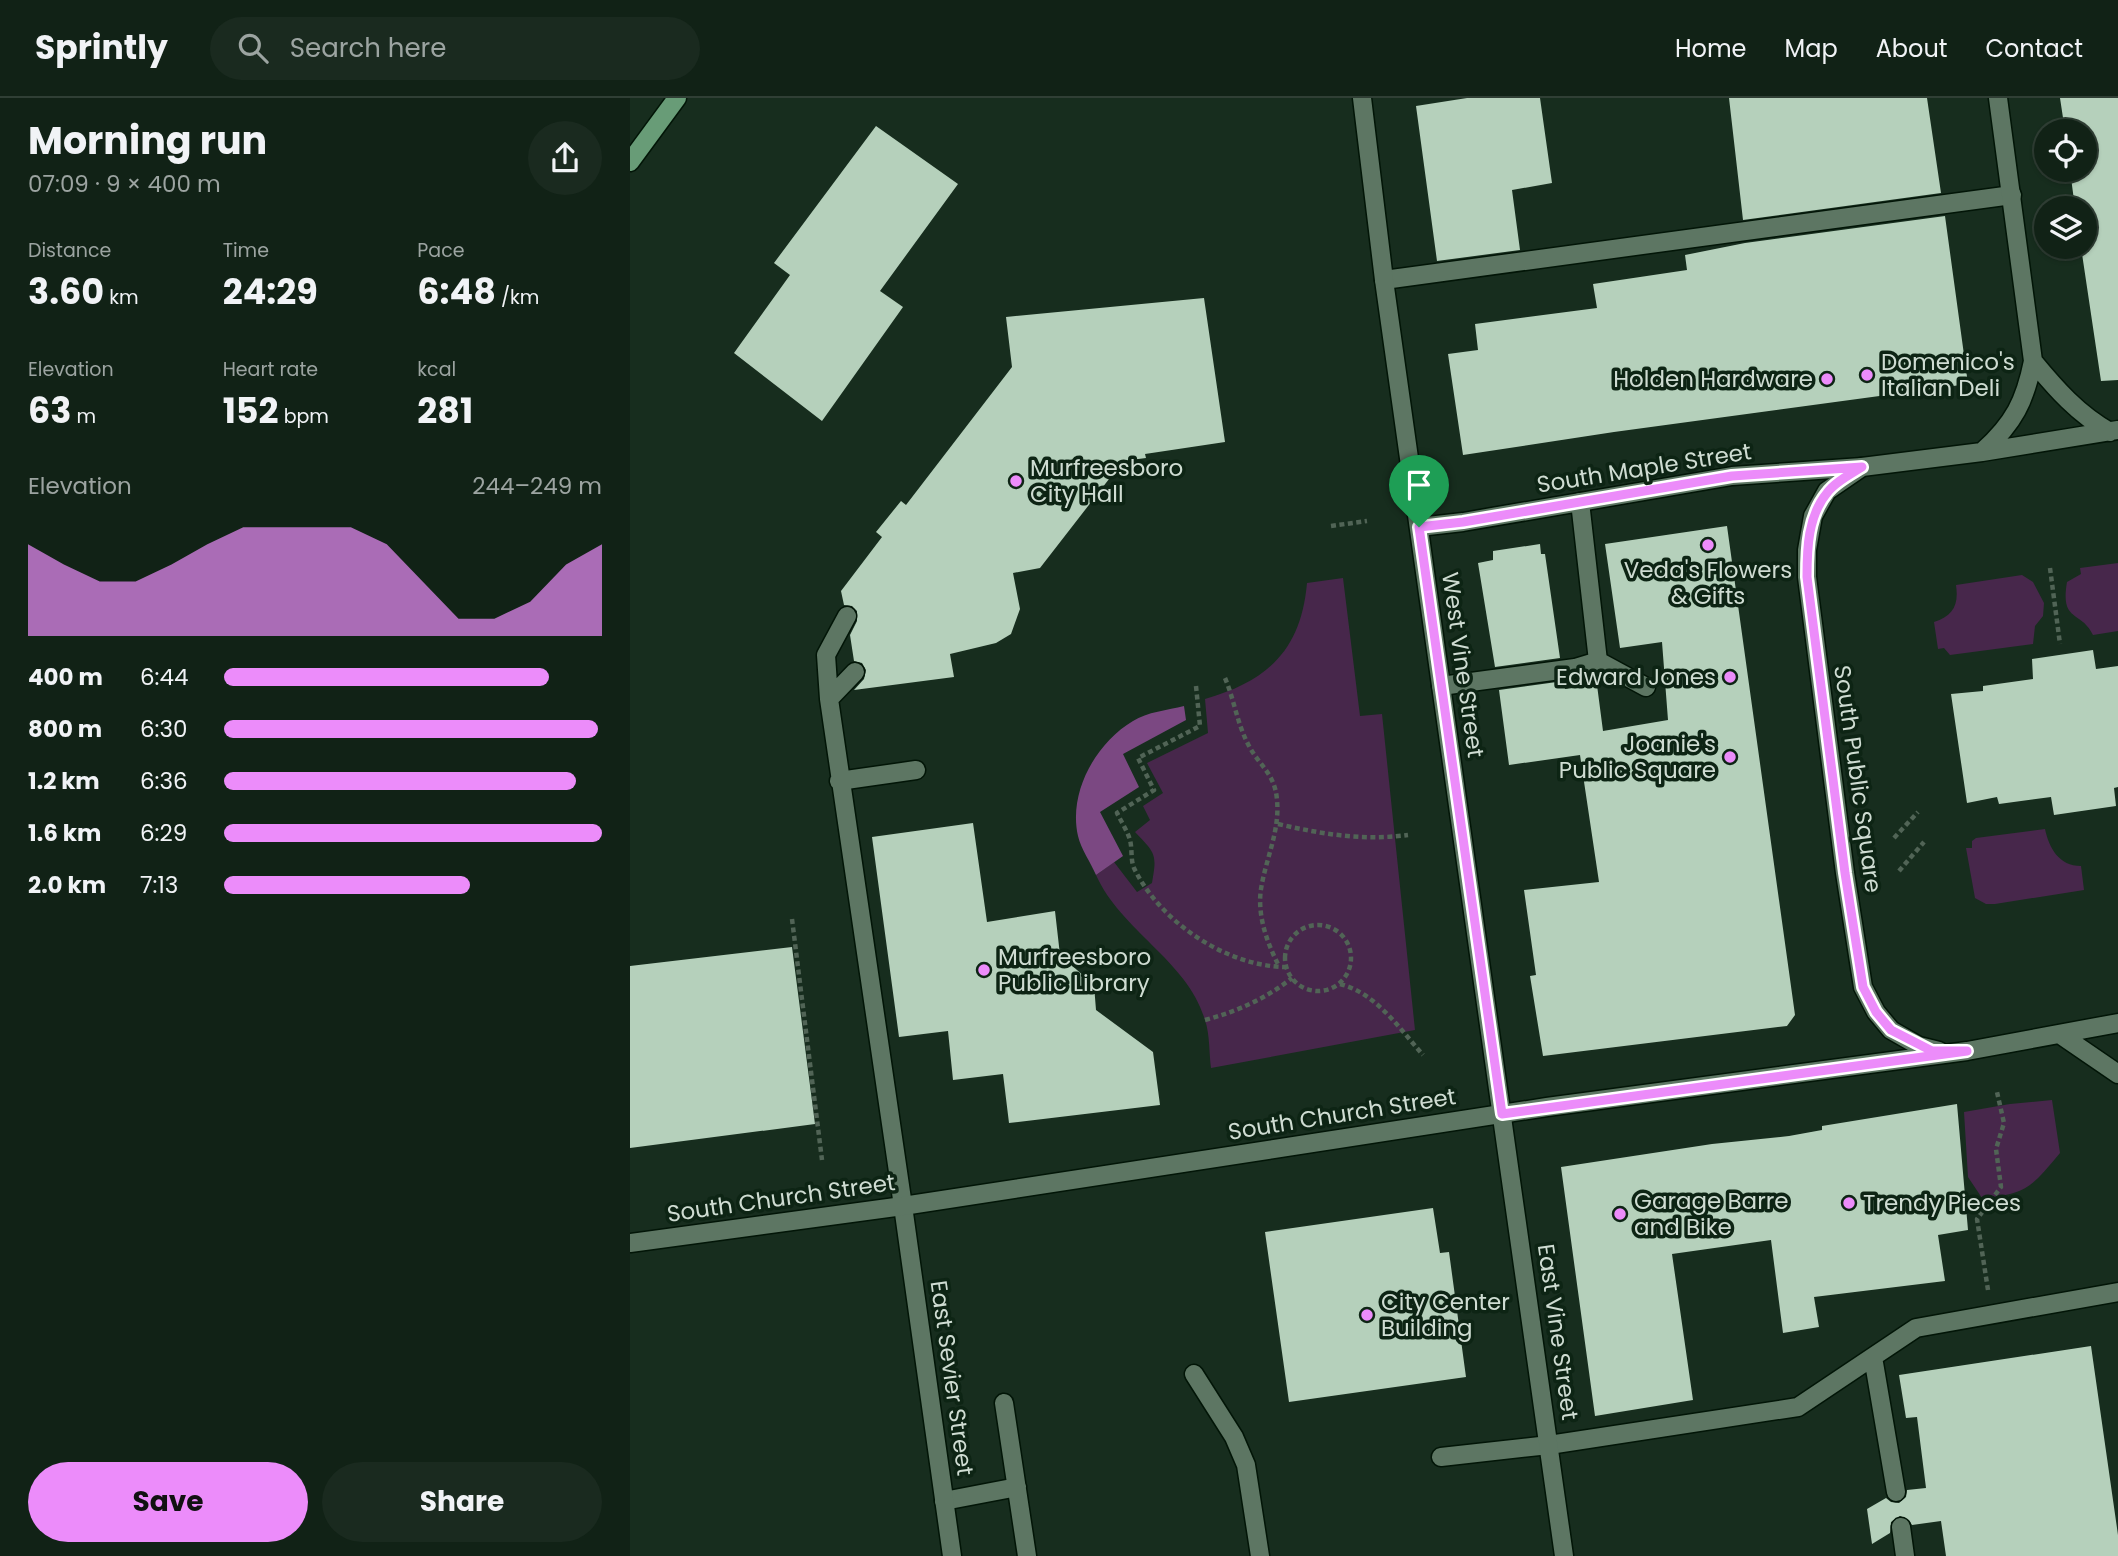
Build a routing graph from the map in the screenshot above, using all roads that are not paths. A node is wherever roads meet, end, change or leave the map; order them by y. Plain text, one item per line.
1 (677, 98) edge
2 (1362, 98) edge
3 (1998, 98) edge
4 (630, 162) edge
5 (2012, 195) junction
6 (1384, 279) junction
7 (2033, 361) junction
8 (2114, 431) edge
9 (1982, 452) junction
10 (1862, 467) junction
11 (1580, 502) junction
12 (1419, 527) junction
13 (847, 616) dead end
14 (1598, 661) junction
15 (855, 672) dead end
16 (1441, 686) junction
17 (1646, 687) dead end
18 (829, 699) junction
19 (916, 770) dead end
20 (839, 781) junction
21 (2118, 1023) edge
22 (2061, 1035) junction
23 (1967, 1051) junction
24 (2118, 1073) edge
25 (1502, 1114) junction
26 (903, 1206) junction
27 (630, 1243) edge
28 (2118, 1292) edge
29 (1873, 1357) junction
30 (1195, 1374) dead end
31 (1004, 1403) dead end
32 (1549, 1445) junction
33 (1441, 1457) dead end
34 (1017, 1487) junction
35 (1896, 1492) dead end
36 (944, 1501) junction
37 (1900, 1527) dead end
38 (952, 1556) edge
39 (1027, 1556) edge
40 (1259, 1556) edge
41 (1564, 1556) edge
42 (1905, 1556) edge

1 - 4 main road
2 - 6 street, West Vine Street
3 - 5 street
5 - 6 street
5 - 7 street
6 - 12 street, West Vine Street
7 - 8 street
7 - 9 street
8 - 9 street, South Maple Street
9 - 10 street, South Maple Street
10 - 11 street, South Maple Street
10 - 23 street, South Public Square
11 - 12 street, South Maple Street
11 - 14 street
12 - 16 street, West Vine Street
13 - 18 street, East Sevier Street
14 - 16 street
14 - 17 street
15 - 18 street
16 - 25 street, West Vine Street
18 - 20 street, East Sevier Street
19 - 20 street
20 - 26 street, East Sevier Street
21 - 22 street, South Church Street
22 - 23 street, South Church Street
22 - 24 street
23 - 25 street, South Church Street
25 - 26 street, South Church Street
25 - 32 street, East Vine Street
26 - 27 street, South Church Street
26 - 36 street, East Sevier Street
28 - 29 street
29 - 32 street
29 - 35 street
30 - 40 street
31 - 34 street
32 - 33 street
32 - 41 street, East Vine Street
34 - 36 street
34 - 39 street
36 - 38 street, East Sevier Street
37 - 42 street

